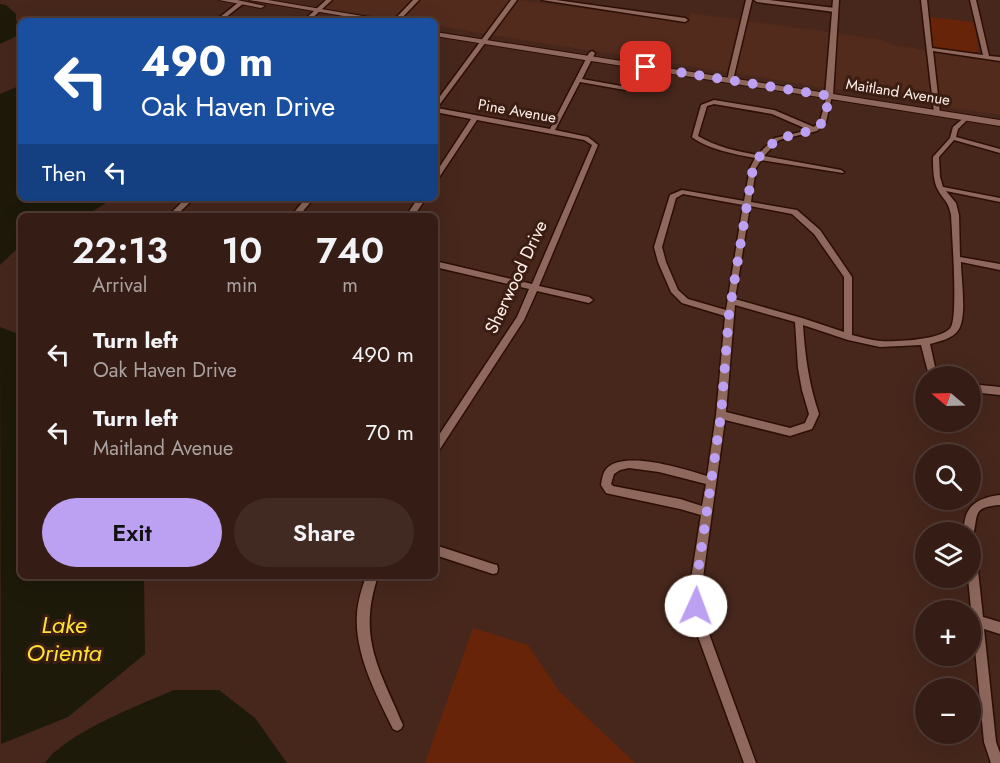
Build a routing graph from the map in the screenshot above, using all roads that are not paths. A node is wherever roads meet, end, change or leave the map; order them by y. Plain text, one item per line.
1 (223, 0) edge
2 (254, 0) edge
3 (329, 0) edge
4 (416, 0) edge
5 (514, 0) edge
6 (544, 0) edge
7 (749, 0) edge
8 (757, 0) edge
9 (836, 0) edge
10 (924, 0) edge
11 (973, 0) edge
12 (241, 3) junction
13 (835, 10) junction
14 (316, 12) junction
15 (222, 18) edge
16 (309, 18) edge
17 (342, 18) edge
18 (364, 18) edge
19 (399, 18) edge
20 (685, 20) dead end
21 (438, 29) edge
22 (438, 34) edge
23 (485, 39) junction
24 (930, 49) junction
25 (590, 56) junction
26 (986, 57) junction
27 (1000, 58) edge
28 (730, 78) junction
29 (578, 81) junction
30 (625, 88) dead end
31 (830, 93) junction
32 (438, 105) edge
33 (438, 110) edge
34 (937, 110) junction
35 (475, 117) junction
36 (1000, 117) edge
37 (966, 118) junction
38 (1000, 123) edge
39 (814, 130) junction
40 (552, 131) junction
41 (953, 138) junction
42 (594, 142) joint
43 (1000, 151) edge
44 (759, 157) junction
45 (841, 172) dead end
46 (438, 173) edge
47 (940, 188) junction
48 (1000, 200) edge
49 (187, 201) edge
50 (308, 201) edge
51 (748, 204) junction
52 (175, 213) edge
53 (298, 213) edge
54 (956, 259) junction
55 (438, 265) edge
56 (1000, 267) edge
57 (534, 287) junction
58 (589, 300) dead end
59 (731, 301) junction
60 (729, 314) junction
61 (799, 320) junction
62 (848, 337) junction
63 (925, 342) junction
64 (931, 366) edge
65 (981, 389) edge
66 (1000, 391) edge
67 (721, 415) junction
68 (438, 445) edge
69 (711, 481) junction
70 (1000, 500) edge
71 (707, 512) junction
72 (970, 522) edge
73 (438, 551) edge
74 (493, 569) dead end
75 (371, 579) edge
76 (981, 623) edge
77 (1000, 628) edge
78 (981, 644) edge
79 (397, 725) dead end
80 (750, 763) edge
81 (998, 763) edge

1 - 12 main road
2 - 14 main road
3 - 14 street
4 - 19 street
5 - 23 street
6 - 20 street
7 - 28 street
8 - 13 street
9 - 13 street
10 - 24 street
11 - 26 street
12 - 14 main road
12 - 15 street
13 - 31 street
14 - 16 street
14 - 17 main road
14 - 18 main road
21 - 23 main road, Maitland Avenue
22 - 23 main road, Maitland Avenue
23 - 25 main road, Maitland Avenue
23 - 32 street
24 - 26 street
24 - 34 street
25 - 28 main road, Maitland Avenue
25 - 29 street
26 - 27 street
28 - 31 main road, Maitland Avenue
29 - 30 street
29 - 40 street
31 - 34 main road, Maitland Avenue
31 - 39 street
33 - 35 street, Pine Avenue
34 - 36 main road, Maitland Avenue
34 - 37 main road, Maitland Avenue
35 - 40 street, Pine Avenue
35 - 46 street
37 - 38 main road, Maitland Avenue
37 - 41 street
39 - 44 street
39 - 44 street
40 - 42 street, Pine Avenue
41 - 43 street
41 - 47 street
42 - 57 street, Sherwood Drive
44 - 45 street
44 - 51 street
47 - 48 street
47 - 54 street
49 - 52 street
50 - 53 street
51 - 59 street
51 - 60 street
51 - 62 street
54 - 56 street
54 - 63 street
55 - 57 street
57 - 58 street
57 - 68 street, Sherwood Drive
59 - 60 street
59 - 61 street
60 - 67 street
61 - 62 street
61 - 67 street
62 - 63 street
63 - 64 street
65 - 66 street
67 - 69 street
69 - 71 street
69 - 71 street
70 - 72 street
71 - 80 street
73 - 74 street
75 - 79 street
76 - 77 street
78 - 81 street

